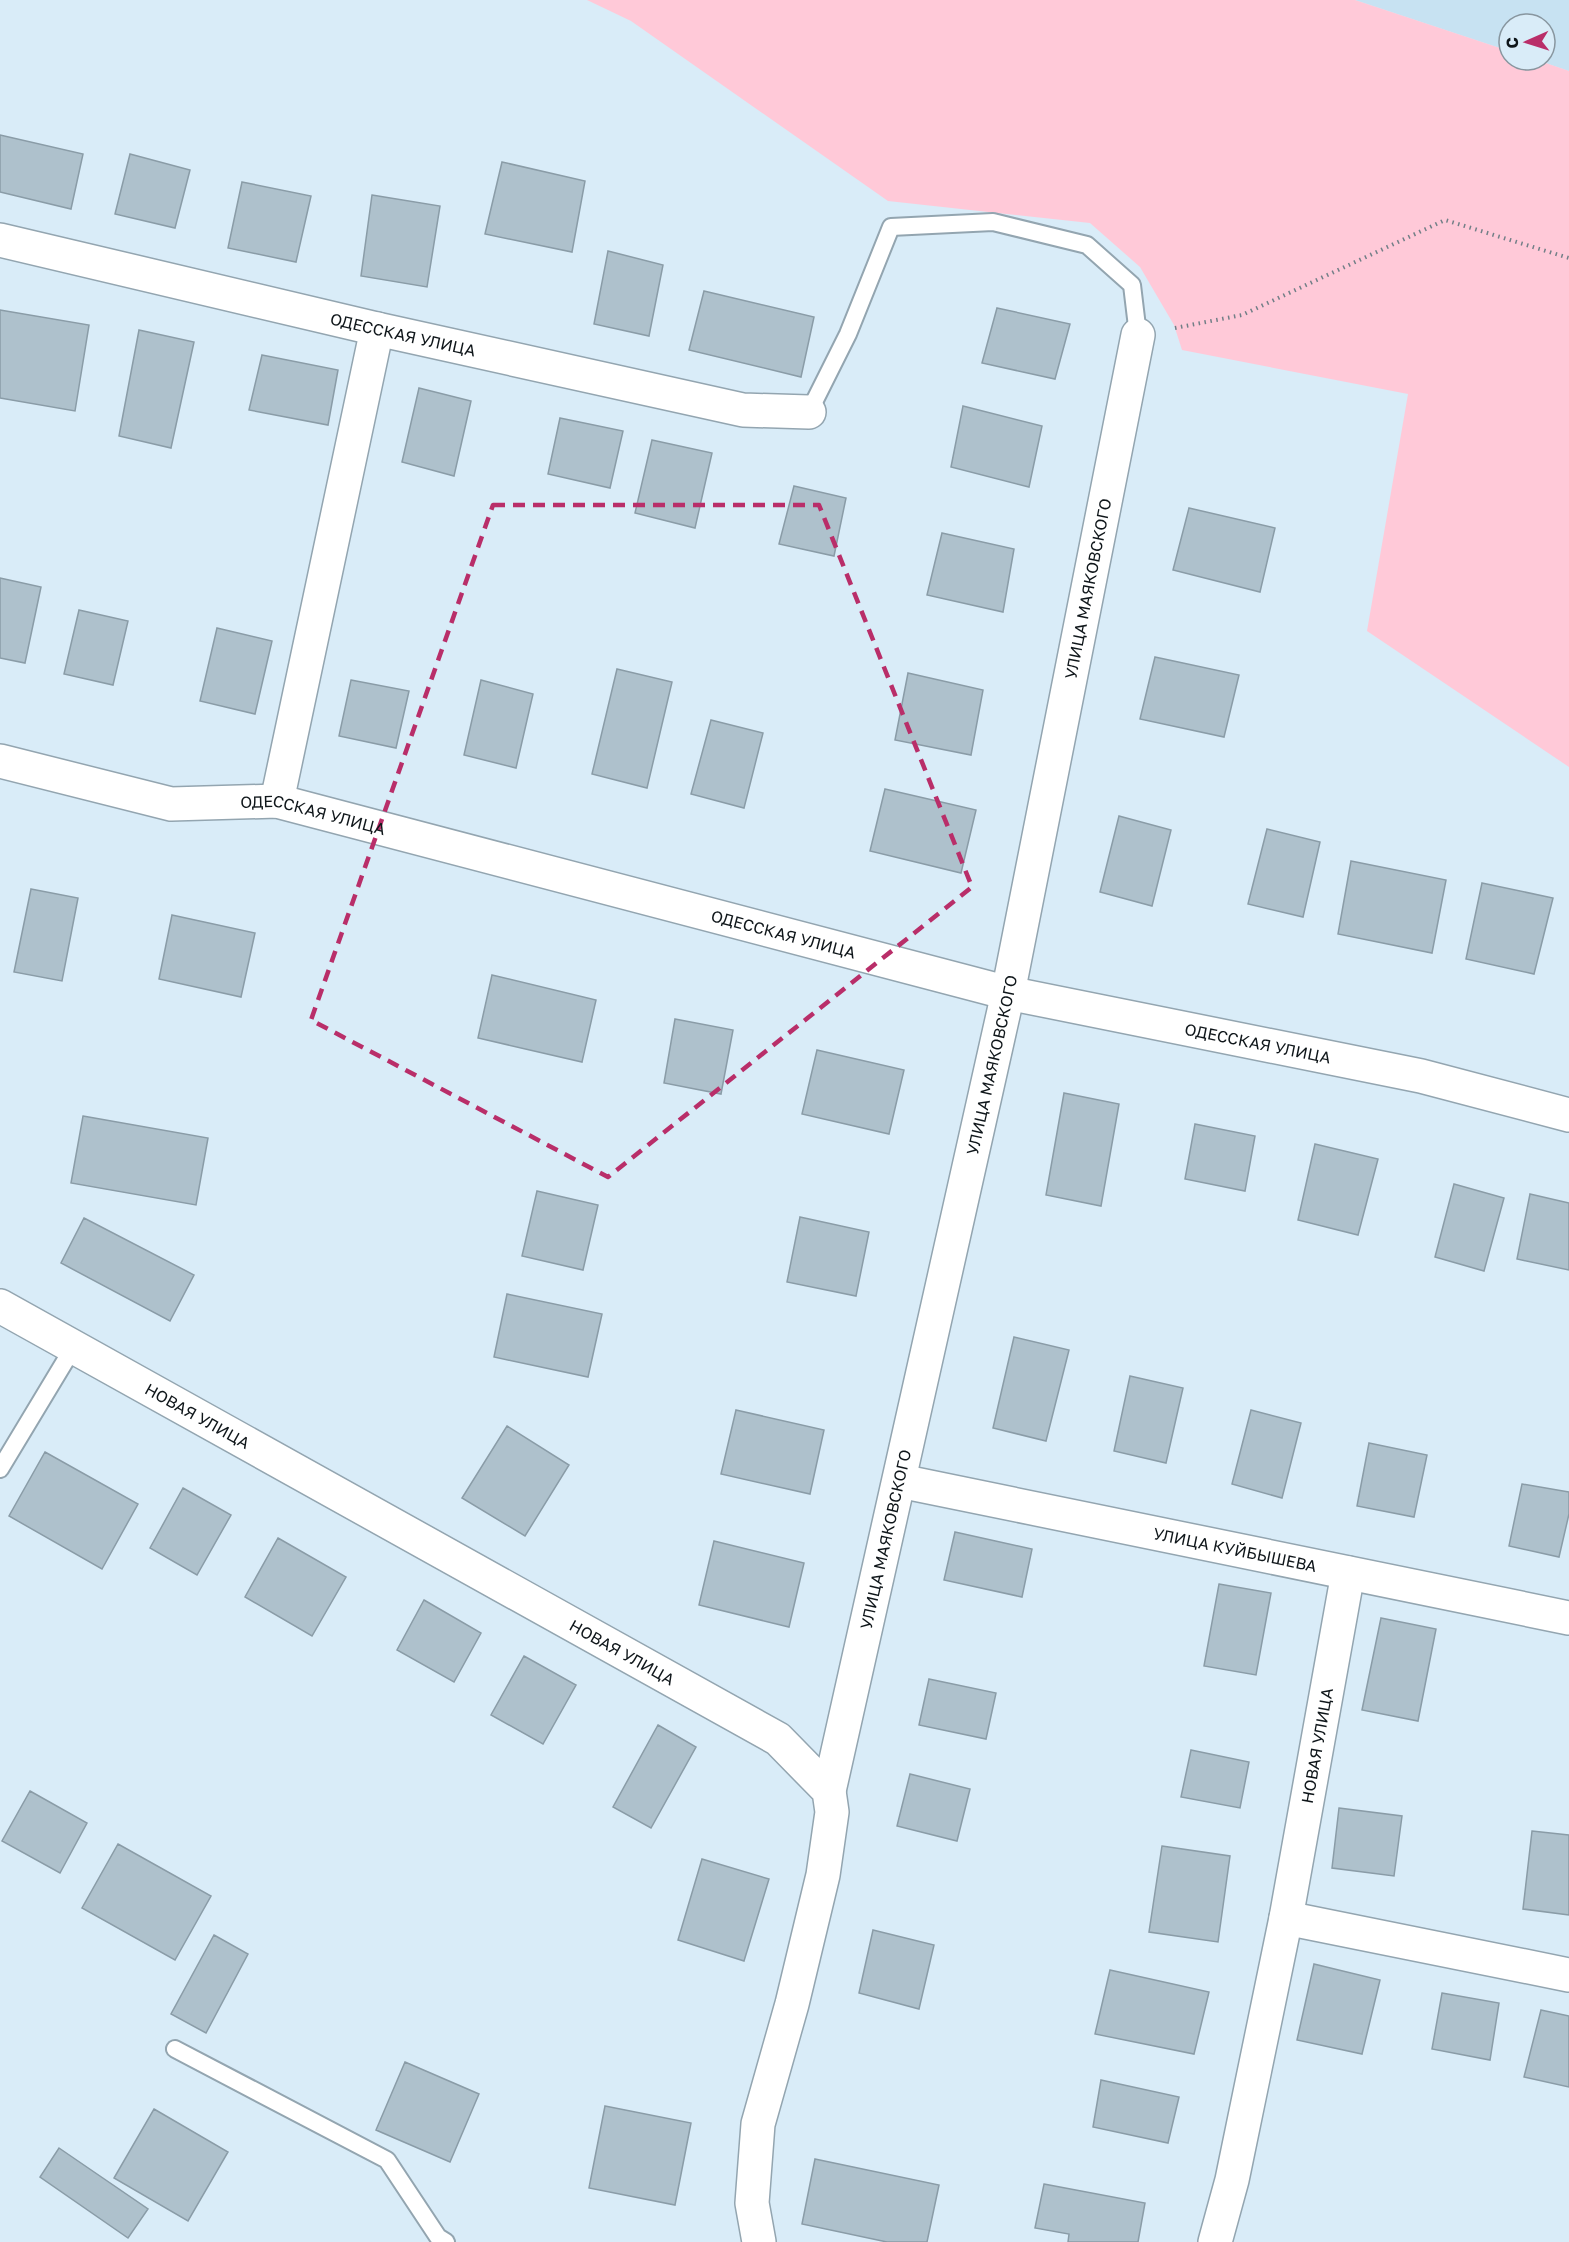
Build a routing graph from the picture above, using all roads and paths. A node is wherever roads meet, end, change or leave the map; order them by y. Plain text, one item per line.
1 (0, 240) edge
2 (1569, 258) edge
3 (377, 328) junction
4 (1138, 335) junction
5 (809, 412) joint
6 (0, 761) edge
7 (277, 801) junction
8 (1008, 993) junction
9 (1569, 1115) edge
10 (0, 1306) edge
11 (74, 1348) junction
12 (0, 1469) edge
13 (900, 1481) junction
14 (1348, 1573) junction
15 (1569, 1618) edge
16 (829, 1791) junction
17 (1286, 1918) junction
18 (1569, 1975) edge
19 (175, 2049) dead end
20 (446, 2242) edge
21 (759, 2242) edge
22 (1215, 2242) edge

1 - 3 street, ОДЕССКАЯ УЛИЦА
2 - 4 path
3 - 5 street, ОДЕССКАЯ УЛИЦА
3 - 7 street
4 - 5 lane
4 - 8 street, УЛИЦА МАЯКОВСКОГО
6 - 7 street, ОДЕССКАЯ УЛИЦА
7 - 8 street, ОДЕССКАЯ УЛИЦА
8 - 9 street, ОДЕССКАЯ УЛИЦА
8 - 13 street, УЛИЦА МАЯКОВСКОГО
10 - 11 street, НОВАЯ УЛИЦА
11 - 12 lane
11 - 16 street, НОВАЯ УЛИЦА
13 - 14 street, УЛИЦА КУЙБЫШЕВА
13 - 16 street, УЛИЦА МАЯКОВСКОГО
14 - 15 street, УЛИЦА КУЙБЫШЕВА
14 - 17 street, НОВАЯ УЛИЦА
16 - 21 street
17 - 18 street
17 - 22 street, НОВАЯ УЛИЦА
19 - 20 lane

